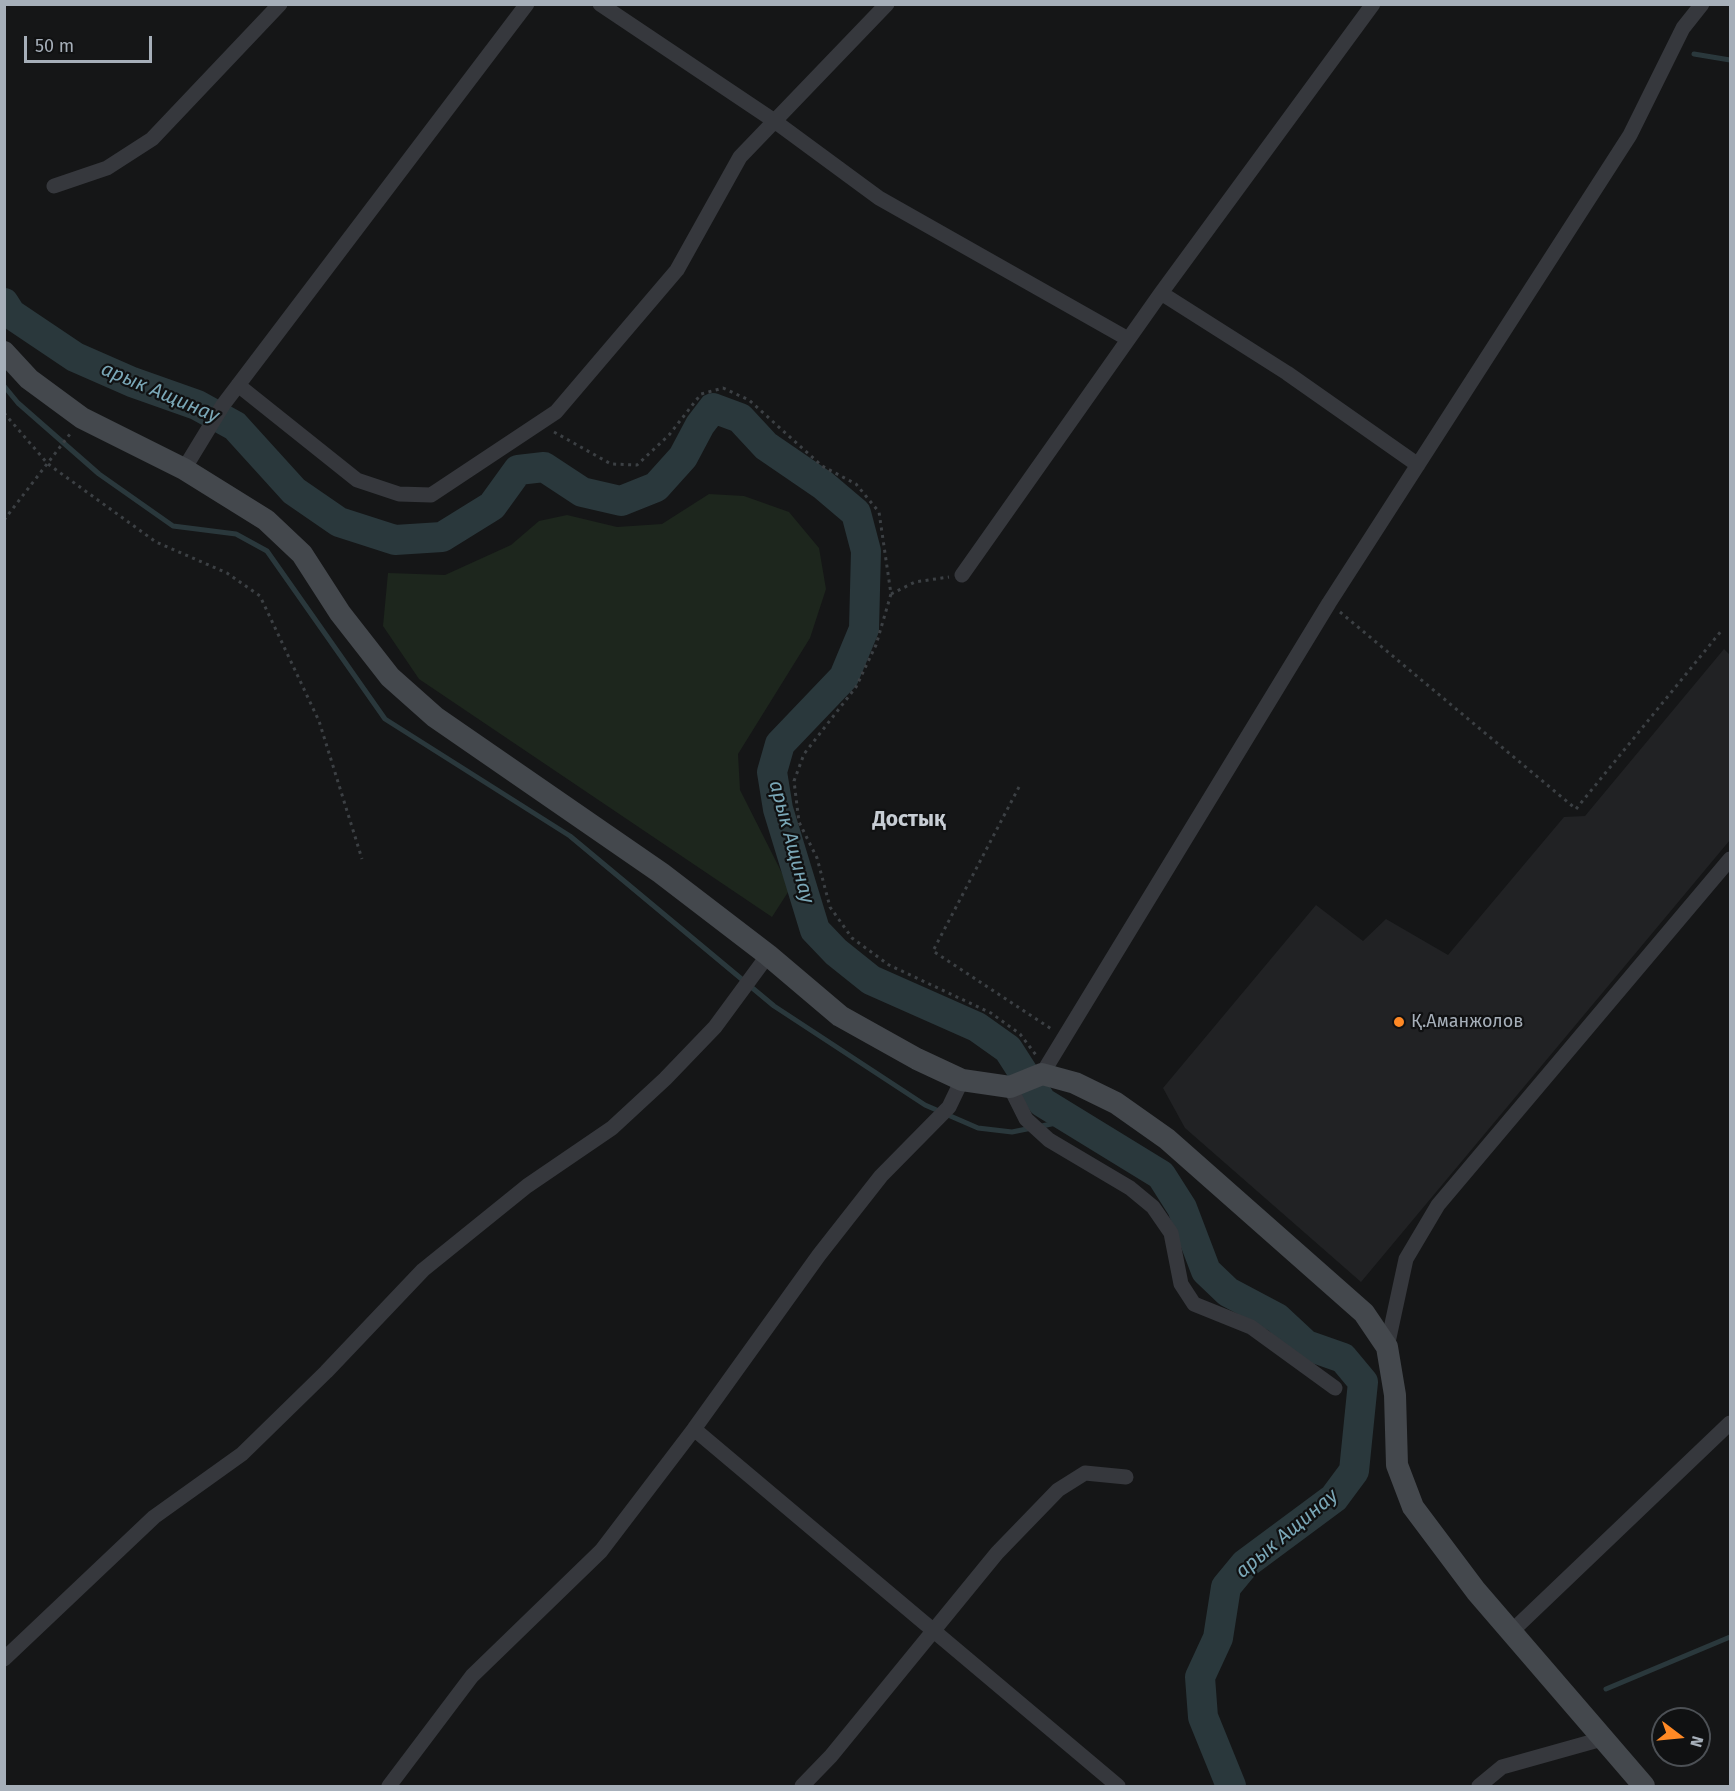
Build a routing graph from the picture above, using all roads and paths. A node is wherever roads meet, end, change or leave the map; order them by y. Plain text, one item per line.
1 (280, 4) edge
2 (527, 4) edge
3 (600, 4) edge
4 (887, 4) edge
5 (1373, 4) edge
6 (1702, 4) edge
7 (773, 120) junction
8 (54, 186) dead end
9 (1161, 293) junction
10 (1128, 339) junction
11 (4, 352) edge
12 (238, 385) junction
13 (4, 413) edge
14 (82, 418) junction
15 (539, 423) junction
16 (48, 464) junction
17 (1418, 465) junction
18 (184, 469) junction
19 (4, 520) edge
20 (962, 574) joint
21 (891, 594) junction
22 (1329, 603) junction
23 (1722, 630) dead end
24 (1019, 787) dead end
25 (362, 859) dead end
26 (1731, 859) edge
27 (768, 955) junction
28 (1064, 1037) junction
29 (1042, 1074) junction
30 (962, 1080) junction
31 (1010, 1087) junction
32 (1387, 1347) junction
33 (1335, 1388) dead end
34 (1731, 1423) edge
35 (694, 1429) junction
36 (1126, 1477) dead end
37 (933, 1630) junction
38 (1511, 1632) junction
39 (4, 1659) edge
40 (1602, 1739) junction
41 (389, 1786) edge
42 (802, 1786) edge
43 (1118, 1786) edge
44 (1479, 1786) edge
45 (1644, 1786) edge

1 - 8 street
2 - 12 street
3 - 7 street
4 - 7 street
5 - 9 street
6 - 17 street
7 - 10 street
7 - 15 street
9 - 10 street
9 - 17 street
10 - 20 street
11 - 14 main road
12 - 15 street
12 - 18 street
13 - 16 path
14 - 16 path
14 - 18 main road
15 - 21 path
16 - 19 path
16 - 25 path
17 - 22 street
18 - 27 main road
20 - 21 path
21 - 29 path
22 - 23 path
22 - 28 street
24 - 28 path
26 - 32 street
27 - 30 main road
27 - 39 street
28 - 29 street
29 - 31 main road
29 - 32 main road
30 - 31 main road
30 - 35 street
31 - 33 street
32 - 38 main road
34 - 38 street
35 - 37 street
35 - 41 street
36 - 37 street
37 - 42 street
37 - 43 street
38 - 40 main road
40 - 44 street
40 - 45 main road

